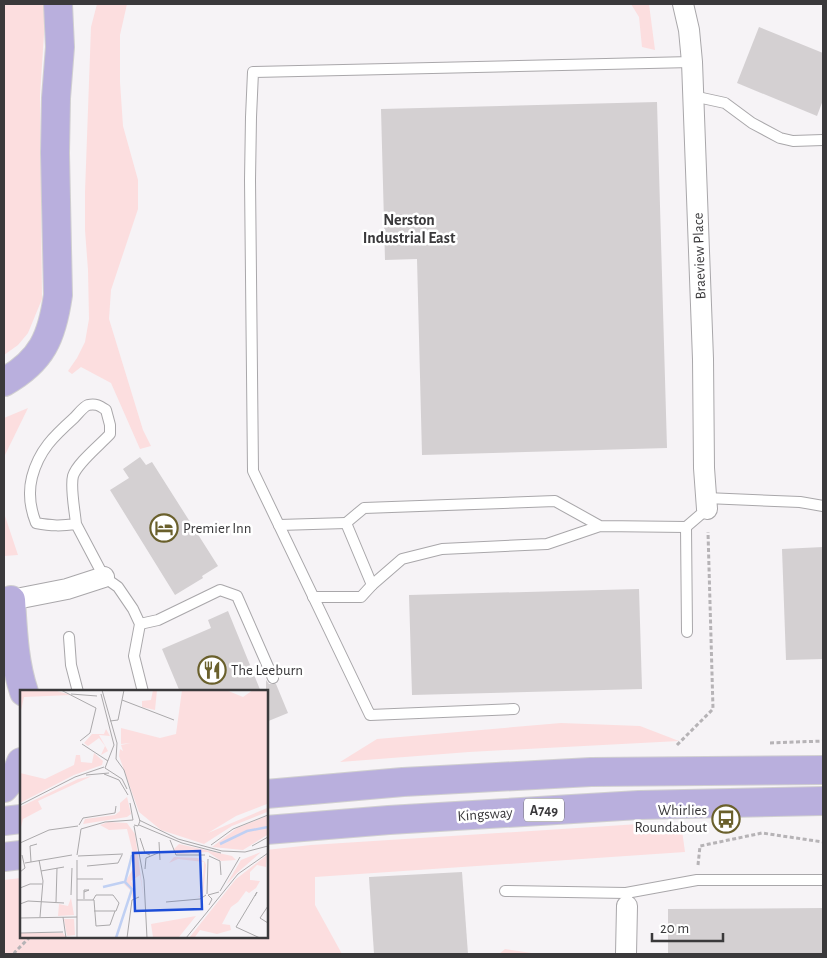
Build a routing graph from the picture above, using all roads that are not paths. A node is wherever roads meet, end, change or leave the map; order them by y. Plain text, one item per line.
1 (58, 4) edge
2 (74, 4) edge
3 (683, 4) edge
4 (60, 47) junction
5 (692, 62) junction
6 (693, 96) junction
7 (823, 140) edge
8 (4, 382) edge
9 (707, 504) junction
10 (823, 506) edge
11 (346, 523) junction
12 (76, 524) junction
13 (279, 525) junction
14 (600, 526) junction
15 (686, 527) junction
16 (104, 577) junction
17 (372, 586) junction
18 (313, 597) junction
19 (8, 599) edge
20 (140, 624) junction
21 (687, 632) dead end
22 (69, 637) dead end
23 (273, 678) dead end
24 (23, 690) edge
25 (77, 690) edge
26 (142, 690) edge
27 (514, 709) dead end
28 (20, 764) edge
29 (823, 770) edge
30 (4, 788) edge
31 (268, 794) edge
32 (823, 801) edge
33 (20, 819) edge
34 (4, 821) edge
35 (268, 830) edge
36 (20, 855) edge
37 (4, 857) edge
38 (823, 880) edge
39 (505, 891) dead end
40 (627, 900) junction
41 (626, 954) edge

1 - 4 main road
2 - 4 main road
3 - 5 street, Braeview Place
4 - 8 main road
5 - 6 street, Braeview Place
5 - 13 lane
6 - 7 lane
6 - 9 street, Braeview Place
9 - 10 lane
9 - 15 lane
11 - 13 lane
11 - 14 lane
11 - 17 lane
12 - 12 lane
12 - 16 lane
13 - 18 lane
14 - 15 lane
14 - 17 lane
15 - 21 lane
16 - 19 street
16 - 20 lane
17 - 18 lane
18 - 27 lane
19 - 24 main road
20 - 23 lane
20 - 26 lane
22 - 25 lane
28 - 30 main road
29 - 31 main road
32 - 35 main road, Kingsway / A749
33 - 34 main road
36 - 37 main road
38 - 40 lane
39 - 40 lane
40 - 41 street

